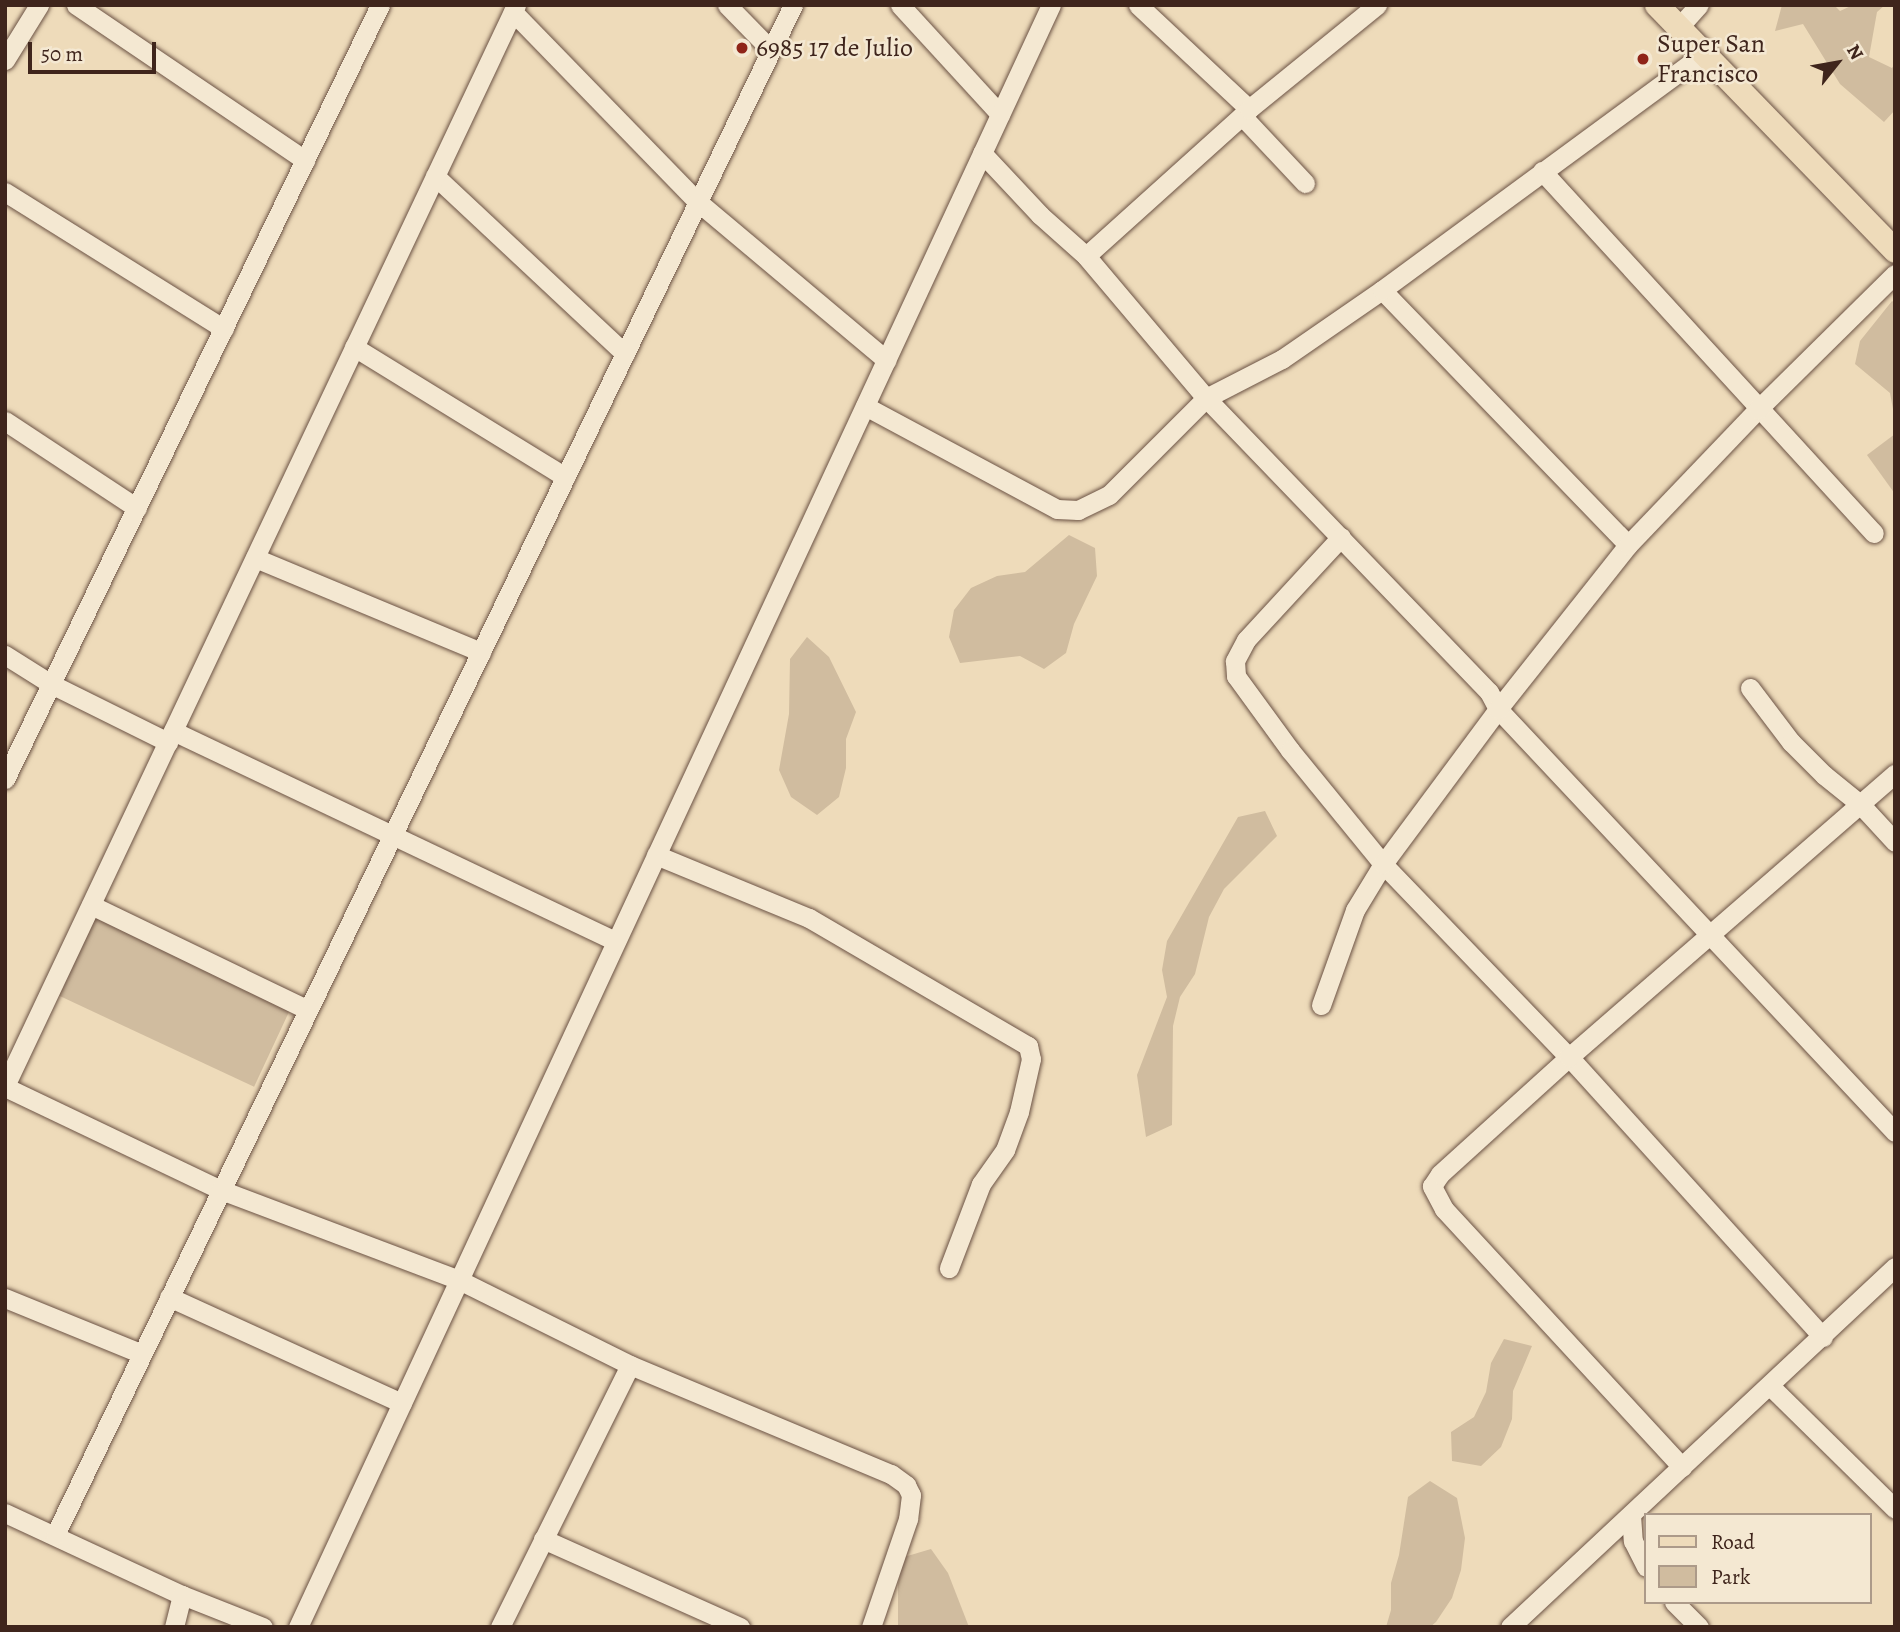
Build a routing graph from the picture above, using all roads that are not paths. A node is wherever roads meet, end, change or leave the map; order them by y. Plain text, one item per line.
1 (39, 5) edge
2 (76, 5) edge
3 (380, 5) edge
4 (727, 5) edge
5 (793, 5) edge
6 (900, 5) edge
7 (1051, 5) edge
8 (1139, 5) edge
9 (1377, 5) edge
10 (1657, 5) edge
11 (1699, 5) edge
12 (514, 8) edge
13 (1678, 28) junction
14 (771, 50) junction
15 (1703, 54) junction
16 (5, 60) edge
17 (1246, 112) junction
18 (1000, 114) junction
19 (982, 153) junction
20 (305, 160) junction
21 (1542, 171) junction
22 (435, 177) junction
23 (1305, 183) dead end
24 (5, 192) edge
25 (698, 202) junction
26 (1892, 243) edge
27 (1086, 256) junction
28 (1895, 274) edge
29 (1382, 290) junction
30 (224, 329) junction
31 (354, 347) junction
32 (625, 354) junction
33 (886, 360) junction
34 (1206, 398) junction
35 (865, 406) junction
36 (1758, 409) junction
37 (5, 421) edge
38 (565, 477) junction
39 (137, 508) junction
40 (1874, 533) dead end
41 (1341, 537) junction
42 (1628, 545) junction
43 (255, 558) junction
44 (481, 652) junction
45 (5, 655) edge
46 (51, 684) junction
47 (1750, 688) dead end
48 (1498, 709) junction
49 (170, 737) junction
50 (1895, 774) edge
51 (5, 779) edge
52 (1861, 804) junction
53 (393, 833) junction
54 (1895, 842) edge
55 (656, 855) junction
56 (1383, 864) junction
57 (91, 905) junction
58 (1711, 936) junction
59 (616, 941) junction
60 (1321, 1005) dead end
61 (308, 1010) junction
62 (1569, 1057) junction
63 (5, 1086) edge
64 (1895, 1132) edge
65 (221, 1190) junction
66 (1895, 1267) edge
67 (949, 1268) dead end
68 (459, 1280) junction
69 (169, 1297) junction
70 (5, 1298) edge
71 (1823, 1337) junction
72 (142, 1354) junction
73 (631, 1364) junction
74 (1770, 1386) junction
75 (402, 1403) junction
76 (1682, 1467) junction
77 (1895, 1509) edge
78 (5, 1513) edge
79 (1631, 1514) junction
80 (55, 1535) junction
81 (542, 1539) junction
82 (1644, 1563) edge
83 (182, 1595) junction
84 (1676, 1604) edge
85 (174, 1627) edge
86 (263, 1627) edge
87 (298, 1627) edge
88 (500, 1627) edge
89 (740, 1627) edge
90 (871, 1627) edge
91 (1510, 1627) edge
92 (1699, 1627) edge

1 - 16 street
2 - 20 street
3 - 20 street
4 - 14 street
5 - 14 street
6 - 18 street
7 - 18 street
8 - 17 street
9 - 17 street
10 - 13 main road
11 - 13 street
12 - 22 street
12 - 25 street
13 - 15 main road
14 - 25 street
15 - 21 street
15 - 26 main road
17 - 23 street
17 - 27 street
18 - 19 street
19 - 27 street
19 - 33 street
20 - 30 street
21 - 29 street
21 - 36 street
22 - 31 street
22 - 32 street
24 - 30 street
25 - 32 street
25 - 33 street
27 - 34 street
28 - 36 street
29 - 34 street
29 - 42 street
30 - 39 street
31 - 38 street
31 - 43 street
32 - 38 street
33 - 35 street
34 - 35 street
34 - 41 street
35 - 55 street
36 - 40 street
36 - 42 street
37 - 39 street
38 - 44 street
39 - 46 street
41 - 48 street
41 - 56 street
42 - 48 street
43 - 44 street
43 - 49 street
44 - 53 street
45 - 46 street
46 - 49 street
46 - 51 street
47 - 52 street
48 - 56 street
48 - 58 street
49 - 53 street
49 - 57 street
50 - 52 street
52 - 54 street
52 - 58 street
53 - 59 street
53 - 61 street
55 - 59 street
55 - 67 street
56 - 60 street
56 - 62 street
57 - 61 street
57 - 63 street
58 - 62 street
58 - 64 street
59 - 68 street
61 - 65 street
62 - 71 street
62 - 76 street
63 - 65 street
65 - 68 street
65 - 69 street
66 - 71 street
68 - 73 street
68 - 75 street
69 - 72 street
69 - 75 street
70 - 72 street
71 - 74 street
72 - 80 street
73 - 81 street
73 - 90 street
74 - 76 street
74 - 77 street
75 - 87 street
76 - 79 street
78 - 80 street
79 - 82 street
79 - 91 street
80 - 83 street
81 - 88 street
81 - 89 street
83 - 85 street
83 - 86 street
84 - 92 street

